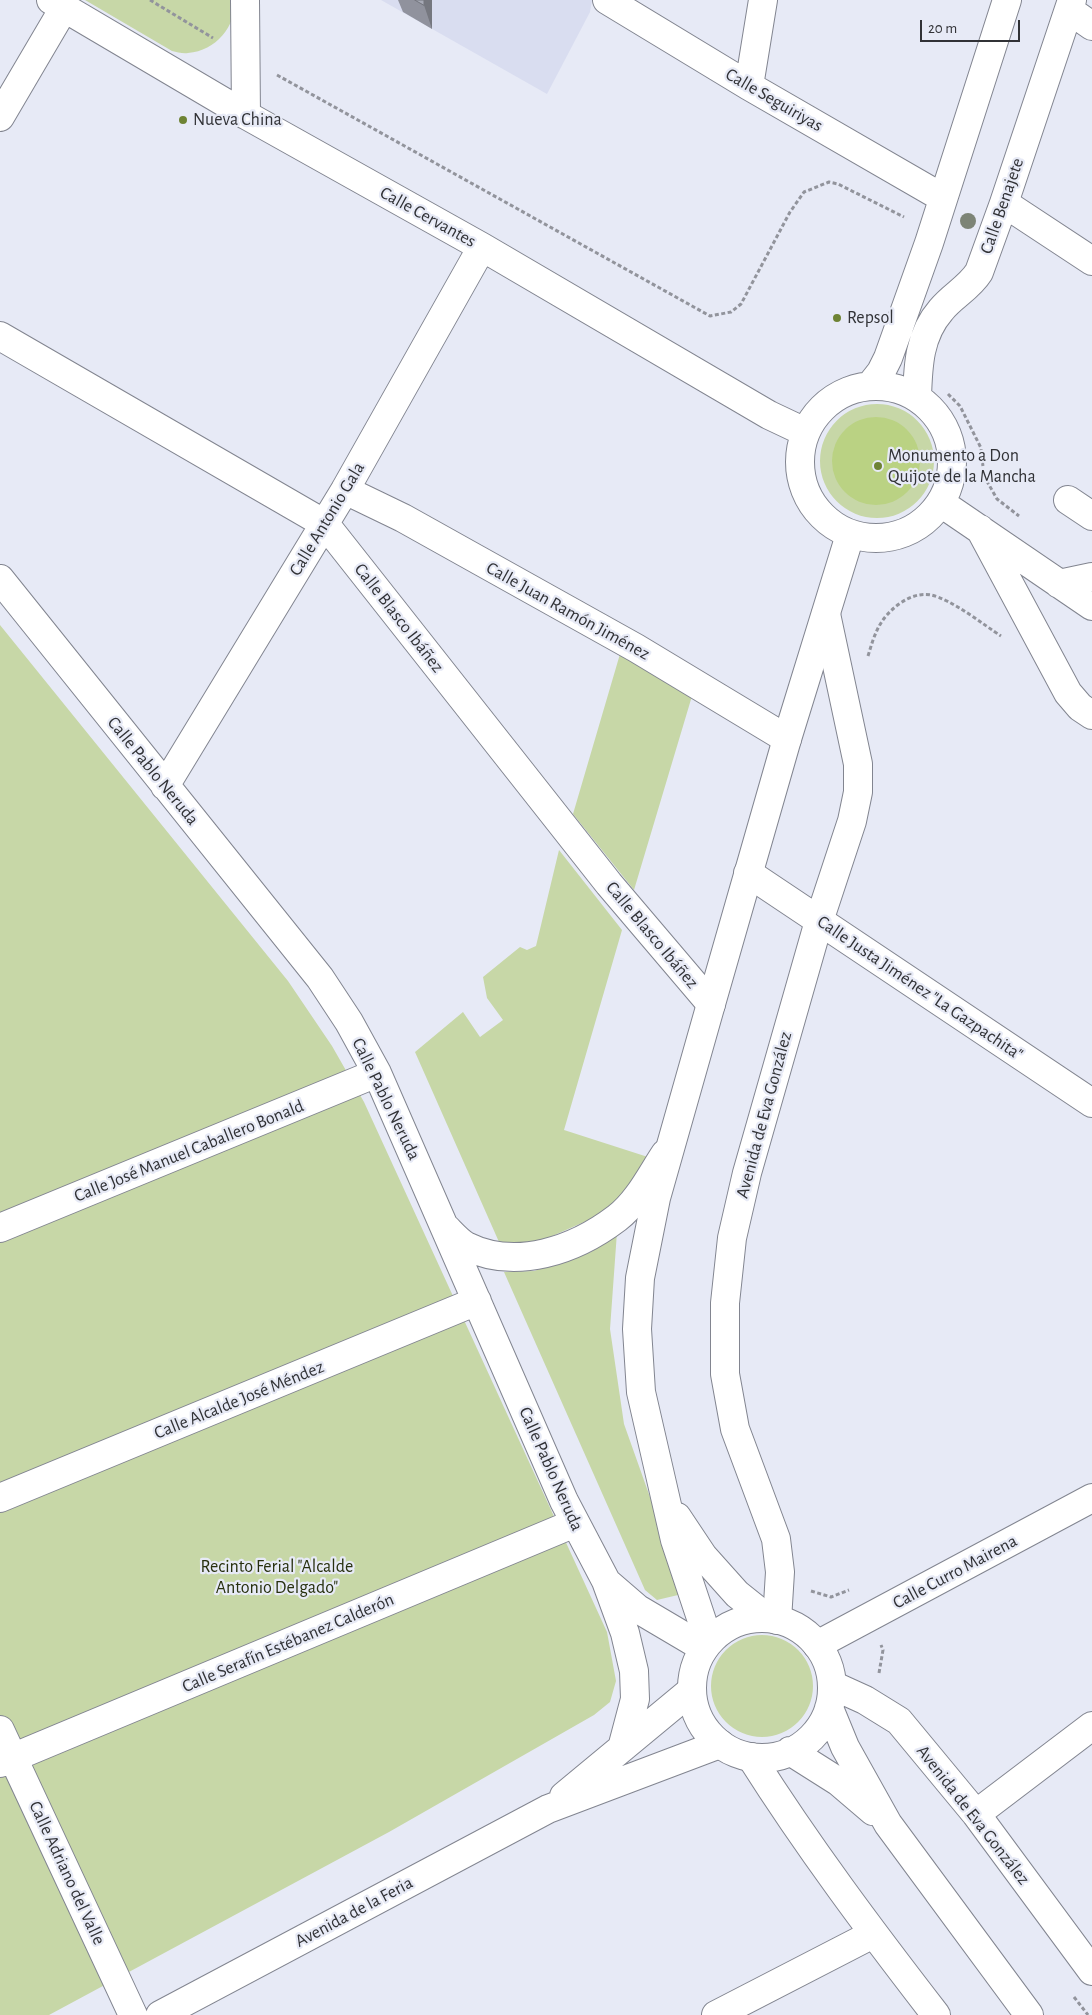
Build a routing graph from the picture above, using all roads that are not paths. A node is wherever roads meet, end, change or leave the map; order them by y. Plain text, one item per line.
1 (245, 0) edge
2 (606, 0) edge
3 (763, 0) edge
4 (1007, 0) edge
5 (57, 4) edge
6 (1070, 5) edge
7 (1092, 26) edge
8 (749, 86) junction
9 (246, 115) junction
10 (0, 117) edge
11 (943, 198) junction
12 (1004, 204) junction
13 (482, 247) junction
14 (1092, 261) edge
15 (0, 336) edge
16 (870, 386) junction
17 (917, 397) junction
18 (805, 432) junction
19 (345, 490) junction
20 (1068, 500) dead end
21 (941, 503) junction
22 (1092, 516) edge
23 (325, 524) junction
24 (980, 529) junction
25 (850, 535) junction
26 (1092, 578) edge
27 (0, 579) edge
28 (1059, 584) junction
29 (1092, 606) edge
30 (826, 614) junction
31 (1092, 715) edge
32 (787, 739) junction
33 (165, 786) junction
34 (748, 873) junction
35 (819, 921) junction
36 (711, 1004) junction
37 (378, 1073) junction
38 (1092, 1103) edge
39 (671, 1144) junction
40 (444, 1227) junction
41 (0, 1228) edge
42 (477, 1301) junction
43 (656, 1464) junction
44 (0, 1498) edge
45 (1092, 1498) edge
46 (576, 1523) junction
47 (606, 1581) junction
48 (772, 1619) junction
49 (706, 1645) junction
50 (817, 1645) junction
51 (692, 1690) junction
52 (830, 1697) junction
53 (1092, 1726) edge
54 (0, 1730) edge
55 (720, 1744) junction
56 (622, 1748) junction
57 (790, 1752) junction
58 (751, 1757) junction
59 (6, 1760) edge
60 (548, 1809) junction
61 (976, 1814) junction
62 (888, 1824) junction
63 (873, 1934) junction
64 (1092, 1971) edge
65 (133, 2015) edge
66 (160, 2015) edge
67 (716, 2015) edge
68 (936, 2015) edge
69 (1029, 2015) edge

1 - 9 street
2 - 8 street, Calle Seguiriyas
3 - 8 street
4 - 11 street
5 - 9 street, Calle Cervantes
5 - 10 street
6 - 7 street
6 - 12 street, Calle Benajete
8 - 11 street, Calle Seguiriyas
9 - 13 street, Calle Cervantes
11 - 16 street
12 - 14 street
12 - 17 street, Calle Benajete
13 - 18 street, Calle Cervantes
13 - 19 street, Calle Antonio Gala
15 - 23 street, Calle Blasco Ibáñez
16 - 17 street
16 - 18 street
17 - 21 street
18 - 25 street
19 - 23 street, Calle Antonio Gala
19 - 32 street, Calle Juan Ramón Jiménez
20 - 22 street
21 - 24 street
21 - 25 street
23 - 33 street, Calle Antonio Gala
23 - 36 street, Calle Blasco Ibáñez
24 - 28 street
24 - 31 street
25 - 30 street, Avenida de Eva González
26 - 28 street
27 - 33 street, Calle Pablo Neruda
28 - 29 street
30 - 32 street, Avenida de Eva González
30 - 35 street, Avenida de Eva González
32 - 34 street, Avenida de Eva González
33 - 37 street, Calle Pablo Neruda
34 - 35 street, Calle Justa Jiménez "La Gazpachita"
34 - 36 street, Avenida de Eva González
35 - 38 street, Calle Justa Jiménez "La Gazpachita"
35 - 48 street, Avenida de Eva González
36 - 39 street, Avenida de Eva González
37 - 40 street, Calle Pablo Neruda
37 - 41 street, Calle José Manuel Caballero Bonald
39 - 40 street
39 - 43 street, Avenida de Eva González
40 - 42 street, Calle Pablo Neruda
42 - 44 street, Calle Alcalde José Méndez
42 - 46 street, Calle Pablo Neruda
43 - 48 street
43 - 49 street
45 - 50 street, Calle Curro Mairena
46 - 47 street, Calle Pablo Neruda
46 - 59 street, Calle Serafín Estébanez Calderón
47 - 49 street, Calle Pablo Neruda
47 - 56 street, Calle Pablo Neruda
48 - 49 street
48 - 50 street
49 - 51 street
50 - 52 street
51 - 55 street
51 - 56 street
52 - 57 street
52 - 61 street, Avenida de Eva González
52 - 62 street
53 - 61 street
54 - 59 street, Calle Adriano del Valle
55 - 58 street
55 - 60 street
56 - 60 street
57 - 58 street
57 - 62 street
58 - 63 street
59 - 65 street, Calle Adriano del Valle
60 - 66 street, Avenida de la Feria
61 - 64 street, Avenida de Eva González
62 - 69 street
63 - 67 street
63 - 68 street

